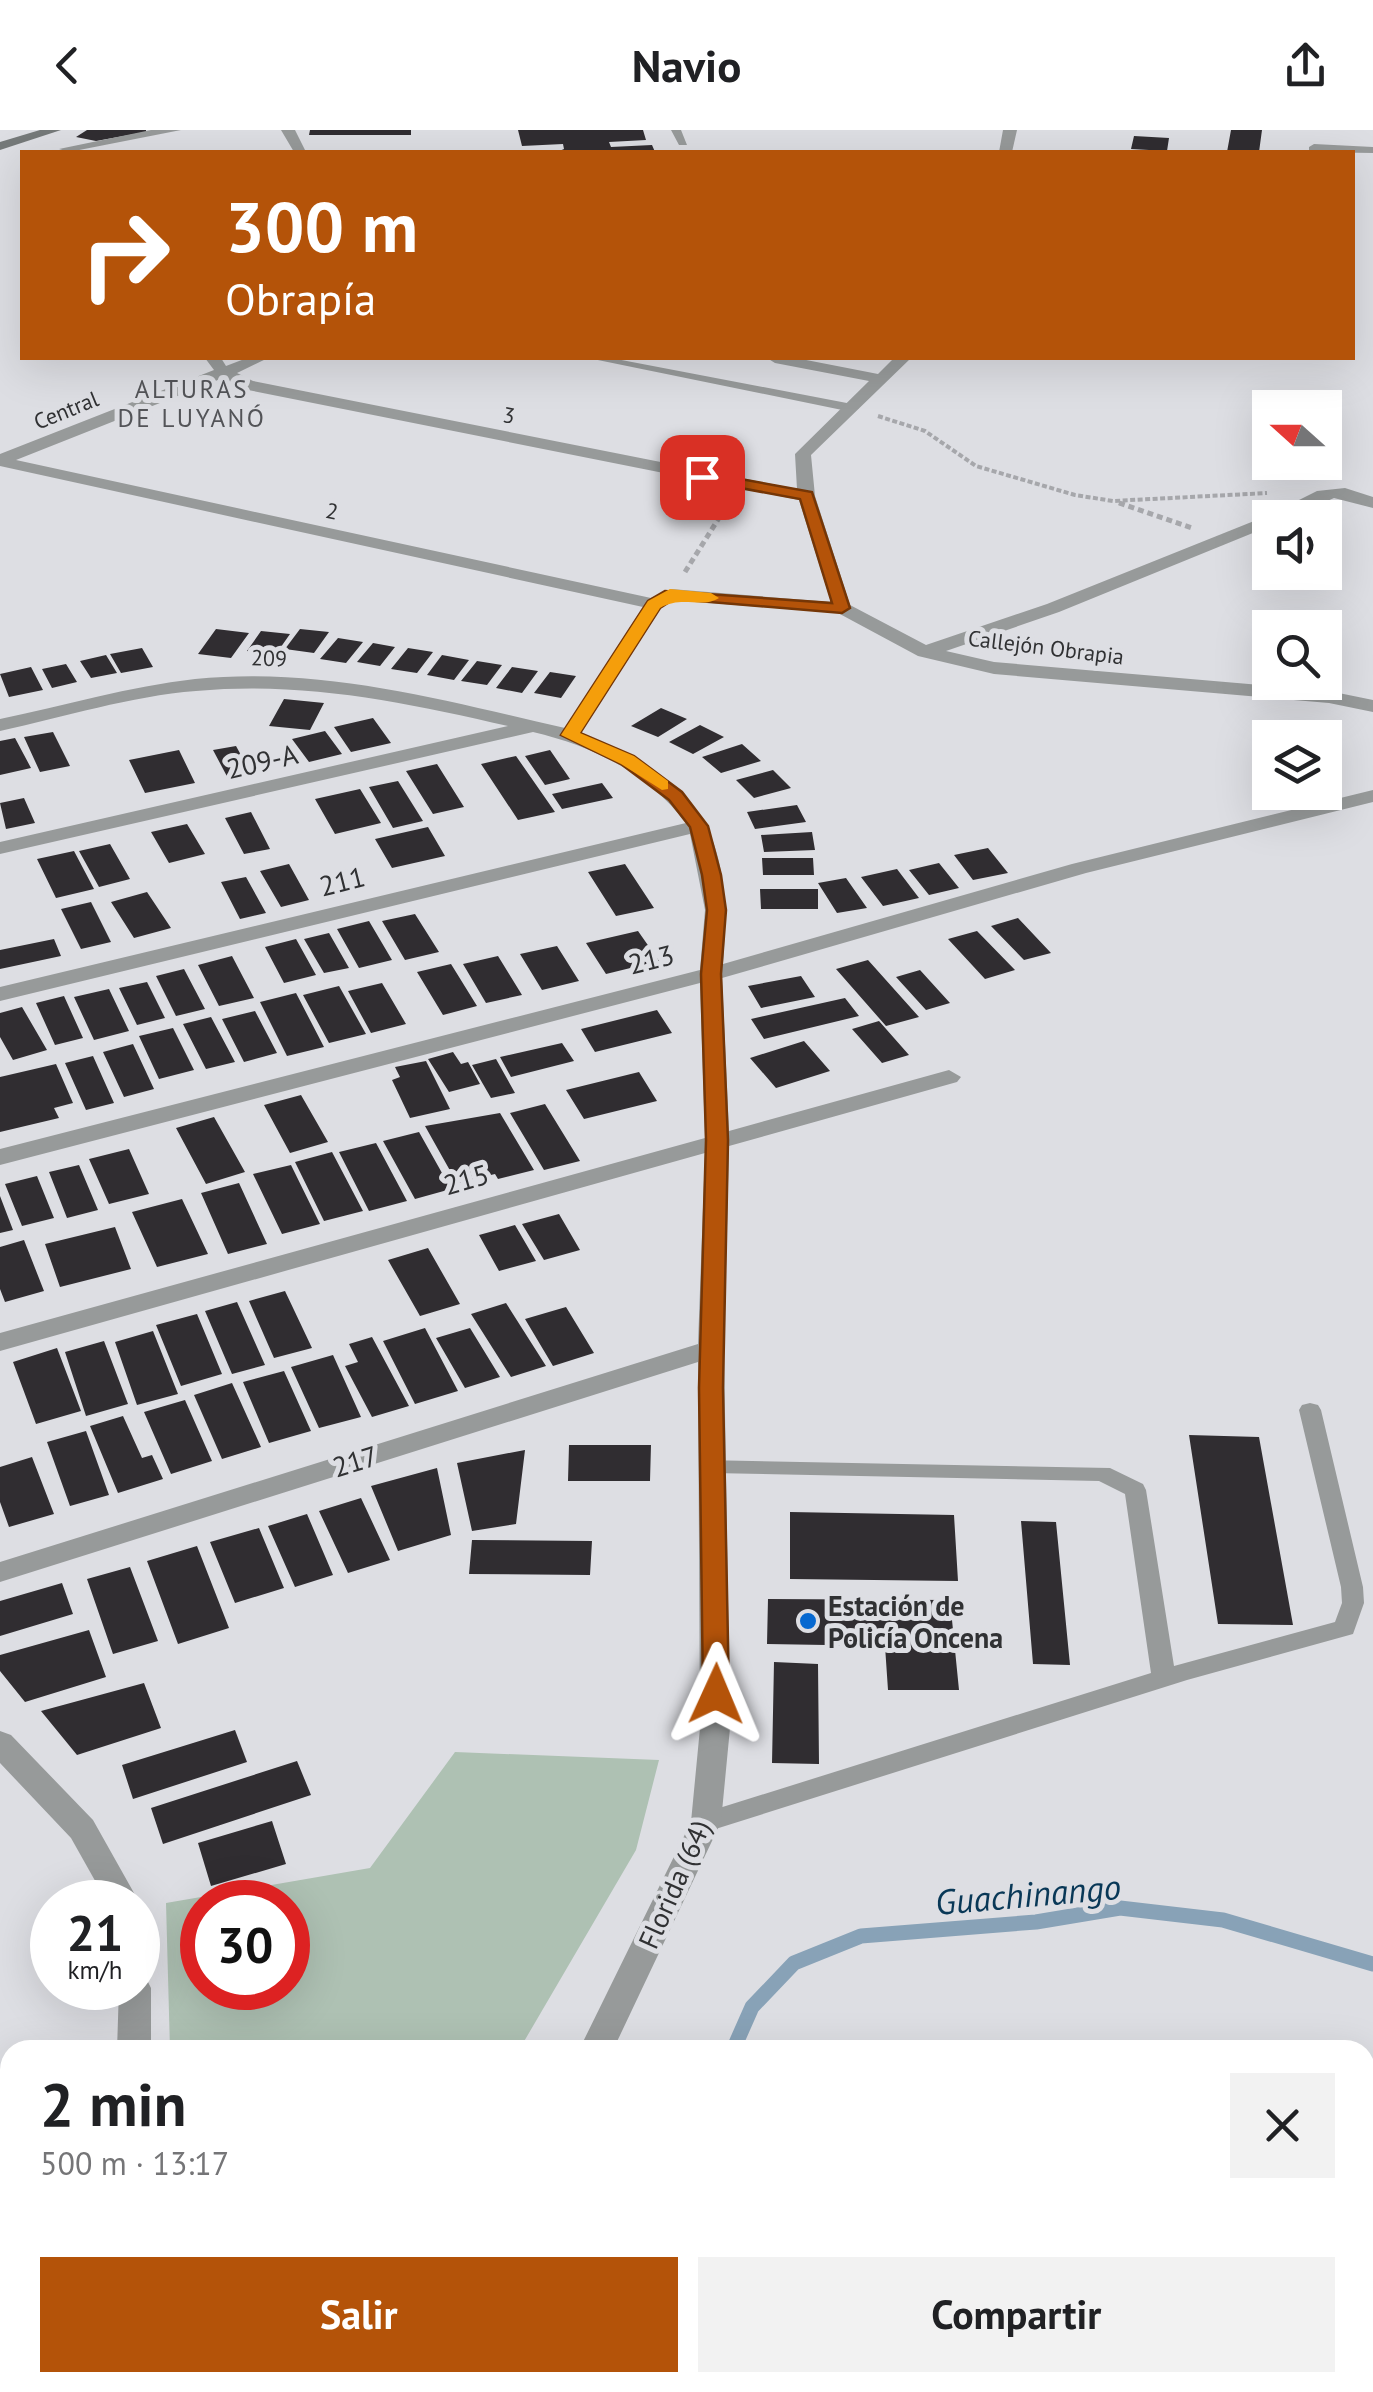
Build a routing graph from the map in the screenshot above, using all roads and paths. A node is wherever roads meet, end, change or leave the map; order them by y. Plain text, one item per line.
1 (54, 130) edge
2 (174, 130) edge
3 (676, 130) edge
4 (35, 136) junction
5 (683, 143) dead end
6 (0, 146) edge
7 (66, 150) edge
8 (73, 150) edge
9 (1314, 150) edge
10 (1373, 150) edge
11 (248, 360) edge
12 (604, 360) edge
13 (785, 360) edge
14 (901, 360) edge
15 (218, 365) edge
16 (881, 379) junction
17 (852, 408) junction
18 (0, 461) edge
19 (740, 485) junction
20 (1276, 493) dead end
21 (806, 496) junction
22 (1313, 500) edge
23 (1113, 502) junction
24 (1373, 503) edge
25 (1252, 529) edge
26 (1228, 540) junction
27 (662, 599) junction
28 (842, 608) junction
29 (925, 652) junction
30 (1373, 706) edge
31 (0, 724) edge
32 (536, 725) junction
33 (570, 735) junction
34 (1373, 796) edge
35 (699, 826) junction
36 (0, 848) edge
37 (711, 974) junction
38 (0, 994) edge
39 (949, 1077) dead end
40 (717, 1140) junction
41 (0, 1157) edge
42 (0, 1342) edge
43 (711, 1349) junction
44 (1310, 1410) dead end
45 (711, 1466) junction
46 (0, 1572) edge
47 (1164, 1679) junction
48 (0, 1743) edge
49 (706, 1822) junction
50 (111, 1880) edge
51 (135, 2010) edge
52 (134, 2040) edge
53 (601, 2040) edge

1 - 4 main road
2 - 8 street
3 - 5 lane
4 - 6 main road
4 - 7 street
9 - 10 lane
11 - 15 street, Central
12 - 17 lane
13 - 16 street
14 - 16 street
15 - 18 street, Central
15 - 19 street, 3
16 - 17 street
17 - 21 street
17 - 23 path
18 - 27 street, 2
19 - 21 street, 3
19 - 27 path
20 - 23 path
21 - 28 street
22 - 24 street
23 - 26 path
25 - 26 street
26 - 29 street
27 - 28 street, 2
27 - 33 street
28 - 29 street, Callejón Obrapia
29 - 30 street, Callejón Obrapia
31 - 32 street, 209
32 - 33 street, Florida (64)
32 - 36 street, 209-A
33 - 35 street, Florida (64)
34 - 37 street, 213
35 - 37 street, Florida (64)
35 - 38 street, 211
37 - 40 street, Florida (64)
37 - 41 street, 213
39 - 40 street, 215
40 - 42 street, 215
40 - 43 street, Florida (64)
43 - 45 street, Florida (64)
43 - 46 street, 217
44 - 47 lane
45 - 47 lane
45 - 49 street, Florida (64)
47 - 49 lane
48 - 50 street
49 - 53 street, Florida (64)
51 - 52 street

